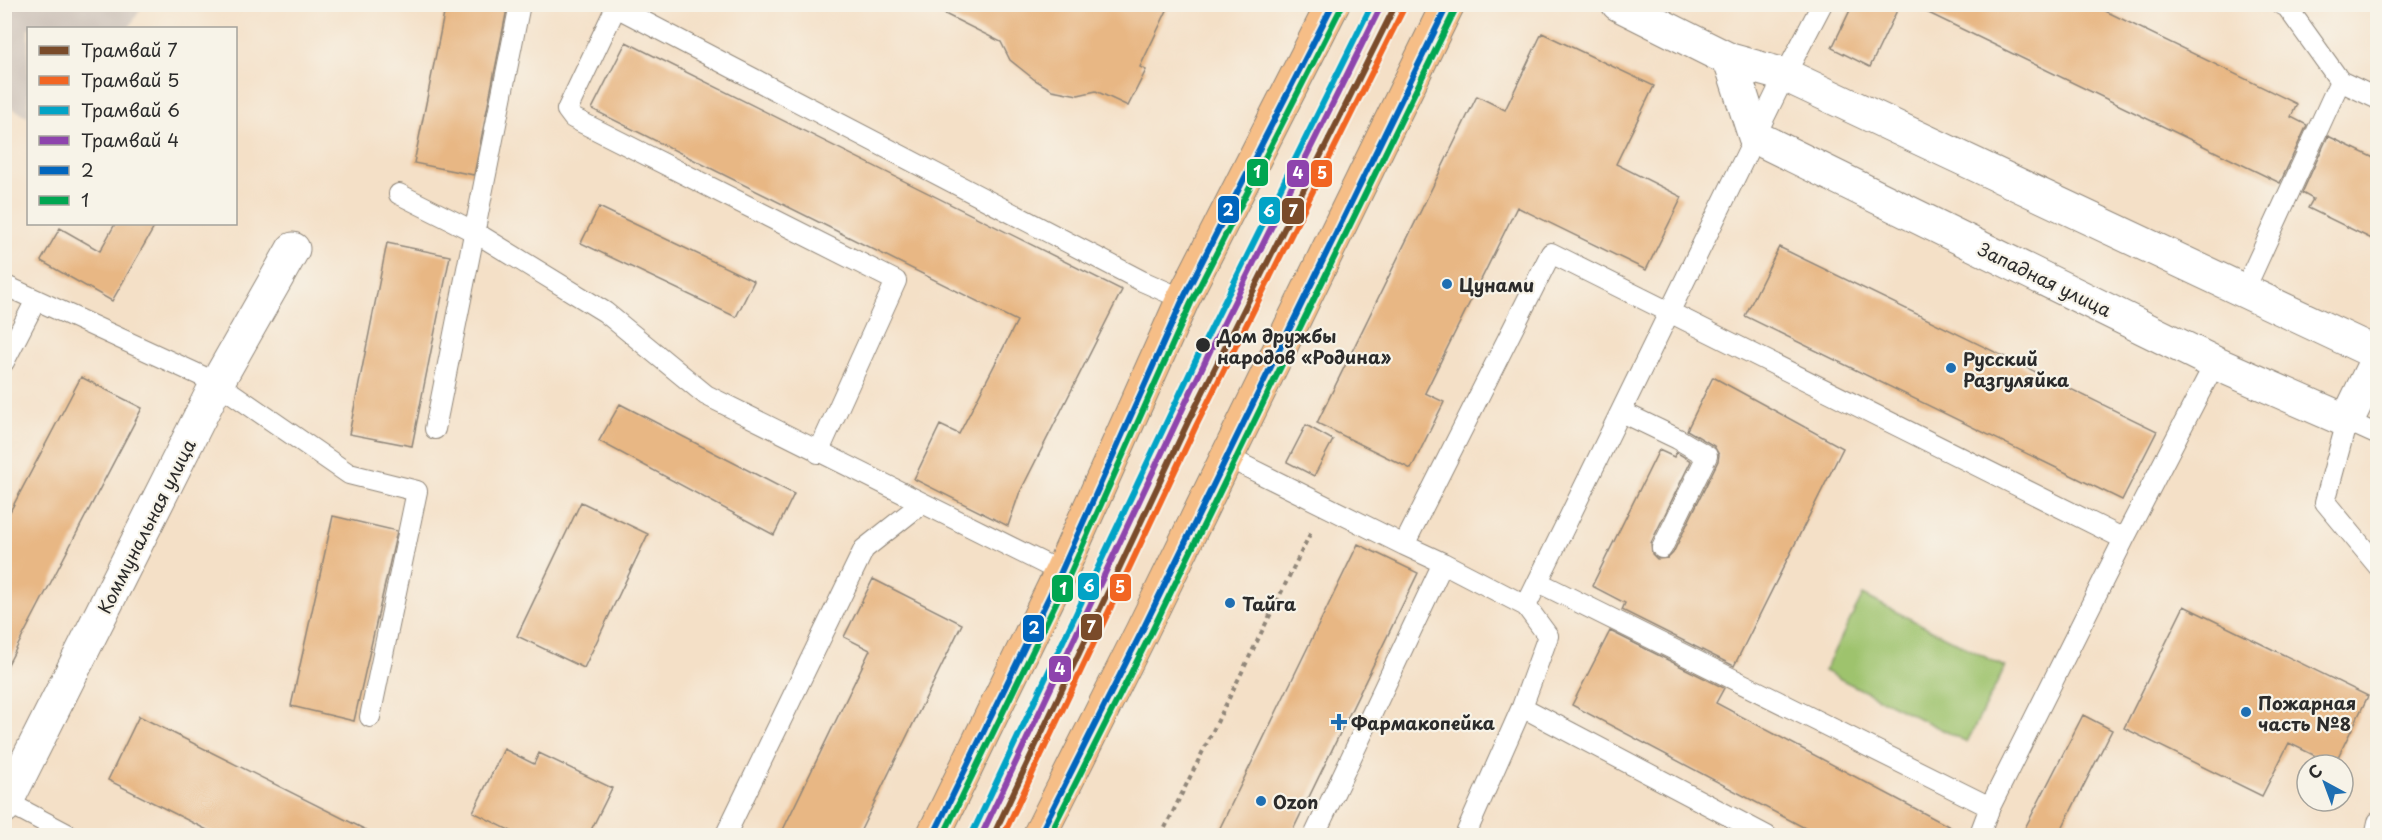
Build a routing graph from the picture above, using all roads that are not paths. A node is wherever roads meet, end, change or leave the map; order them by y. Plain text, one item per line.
1 (520, 4) edge
2 (1333, 4) edge
3 (1448, 4) edge
4 (1618, 4) edge
5 (1822, 4) edge
6 (2285, 5) edge
7 (1730, 60) junction
8 (1785, 75) junction
9 (2340, 81) junction
10 (2378, 99) edge
11 (1755, 136) junction
12 (399, 194) dead end
13 (473, 231) junction
14 (293, 249) dead end
15 (4, 285) edge
16 (2244, 291) junction
17 (1183, 299) junction
18 (36, 300) junction
19 (1670, 313) junction
20 (2378, 356) edge
21 (4, 362) edge
22 (2215, 363) junction
23 (217, 383) junction
24 (1622, 412) junction
25 (2347, 421) junction
26 (435, 429) dead end
27 (2378, 435) edge
28 (818, 453) junction
29 (1227, 457) junction
30 (921, 504) junction
31 (2124, 539) junction
32 (1404, 544) junction
33 (1662, 548) dead end
34 (1443, 563) junction
35 (2378, 566) edge
36 (1060, 572) junction
37 (1538, 582) junction
38 (1526, 606) junction
39 (1522, 707) junction
40 (370, 717) dead end
41 (6, 805) edge
42 (1990, 807) junction
43 (2378, 822) edge
44 (1468, 835) edge
45 (71, 836) edge
46 (725, 836) edge
47 (933, 836) edge
48 (1039, 836) edge
49 (1314, 836) edge
50 (1767, 836) edge
51 (1979, 836) edge
52 (2375, 836) edge

1 - 13 lane
2 - 17 highway
3 - 29 highway
4 - 7 street
5 - 8 lane
6 - 9 lane
7 - 8 street
7 - 11 street
8 - 11 lane
8 - 16 street
9 - 10 lane
9 - 16 lane
11 - 19 lane
11 - 22 street, Западная улица
12 - 13 lane
13 - 26 lane
13 - 28 lane
14 - 23 street, Коммунальная улица
15 - 18 lane
16 - 20 street
17 - 28 lane
17 - 36 highway
18 - 21 lane
18 - 23 lane
19 - 24 lane
19 - 31 lane
19 - 32 lane
20 - 25 street
22 - 25 street, Западная улица
22 - 31 lane
23 - 40 lane
23 - 41 street, Коммунальная улица
24 - 33 lane
24 - 37 lane
25 - 27 lane
25 - 35 lane
28 - 30 lane
29 - 32 lane
29 - 48 highway
30 - 36 lane
30 - 46 lane
31 - 42 lane
32 - 34 lane
34 - 38 lane
34 - 49 lane
36 - 47 highway
37 - 38 lane
37 - 42 lane
38 - 39 lane
39 - 44 lane
39 - 50 lane
41 - 45 lane
42 - 51 lane
43 - 52 lane

